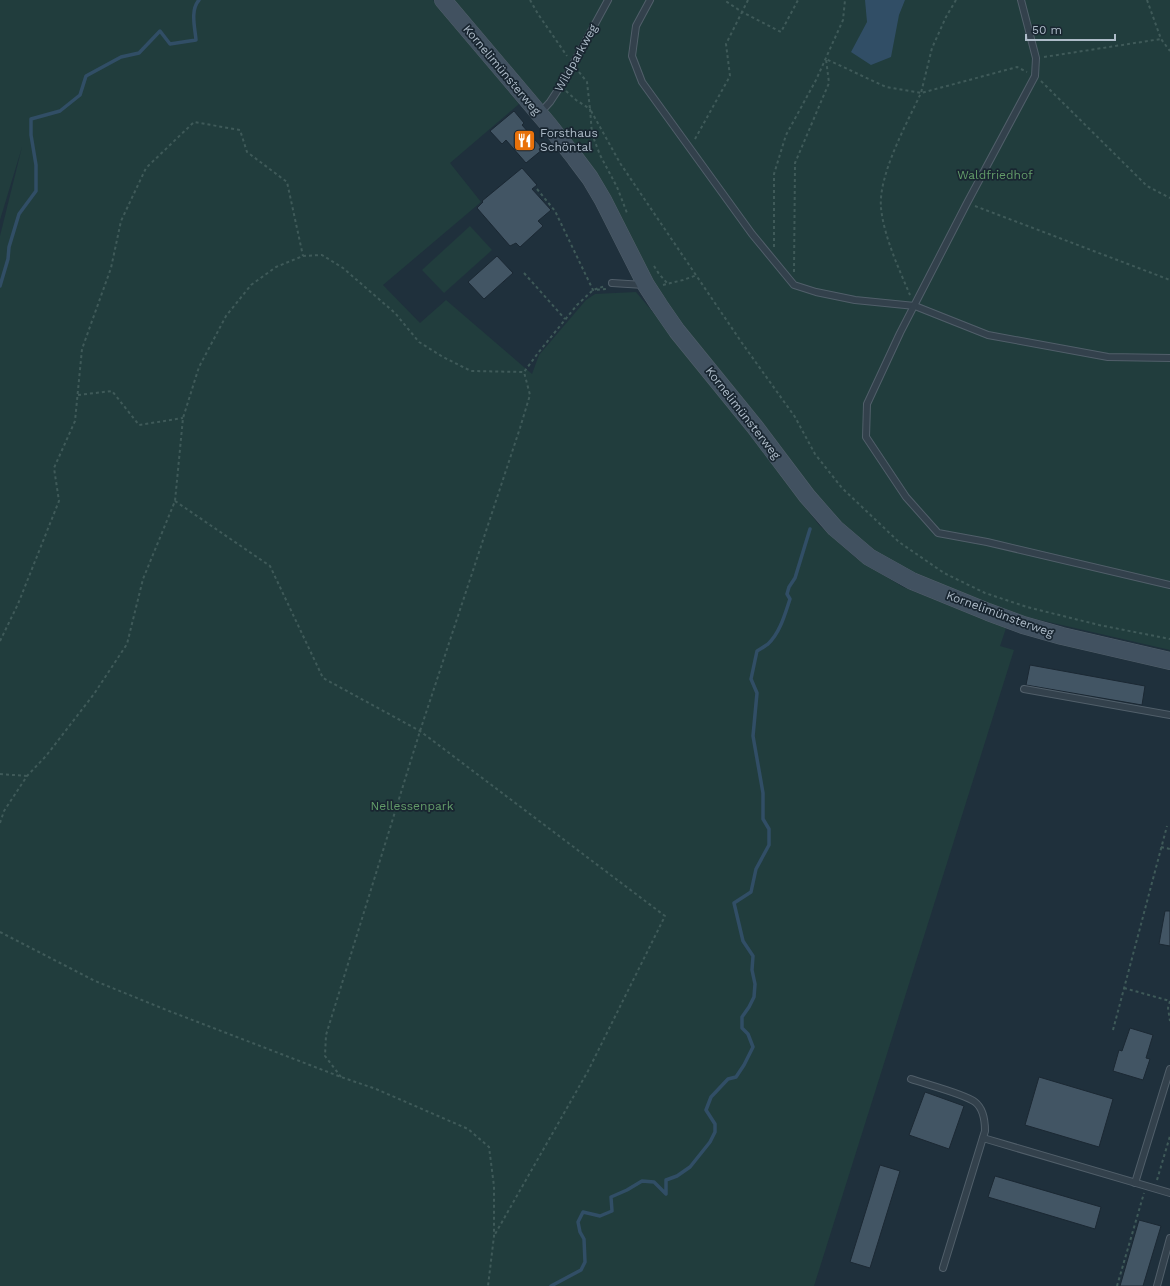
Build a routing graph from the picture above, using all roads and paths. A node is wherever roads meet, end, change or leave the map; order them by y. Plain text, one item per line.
1 (442, 0) edge
2 (530, 0) edge
3 (608, 0) edge
4 (650, 0) edge
5 (724, 0) edge
6 (748, 0) edge
7 (798, 0) edge
8 (845, 0) edge
9 (956, 0) edge
10 (1021, 0) edge
11 (1147, 0) edge
12 (742, 12) junction
13 (1161, 39) junction
14 (1170, 51) edge
15 (1036, 58) junction
16 (826, 59) junction
17 (573, 63) junction
18 (1035, 76) junction
19 (561, 86) junction
20 (921, 93) junction
21 (590, 109) junction
22 (539, 113) junction
23 (690, 148) junction
24 (537, 189) dead end
25 (1170, 197) edge
26 (967, 203) junction
27 (628, 214) dead end
28 (303, 256) junction
29 (650, 261) dead end
30 (774, 262) junction
31 (524, 273) dead end
32 (697, 275) junction
33 (1170, 280) edge
34 (668, 284) junction
35 (646, 285) junction
36 (794, 285) junction
37 (612, 286) junction
38 (593, 290) junction
39 (915, 306) junction
40 (565, 319) junction
41 (1170, 358) edge
42 (524, 372) junction
43 (78, 395) junction
44 (184, 418) junction
45 (175, 500) junction
46 (1170, 585) edge
47 (1170, 639) edge
48 (0, 641) edge
49 (1170, 661) edge
50 (1024, 689) dead end
51 (1170, 715) edge
52 (420, 731) junction
53 (0, 774) edge
54 (27, 776) junction
55 (0, 822) edge
56 (1167, 826) dead end
57 (1161, 847) junction
58 (1170, 849) edge
59 (0, 932) edge
60 (1124, 988) junction
61 (1170, 1001) edge
62 (1170, 1021) edge
63 (1113, 1030) dead end
64 (1170, 1069) edge
65 (341, 1077) junction
66 (911, 1079) dead end
67 (1170, 1136) edge
68 (983, 1138) junction
69 (1135, 1183) junction
70 (1146, 1186) junction
71 (1154, 1188) junction
72 (1170, 1193) edge
73 (494, 1236) junction
74 (1170, 1238) edge
75 (943, 1268) dead end
76 (488, 1286) edge
77 (1117, 1286) edge
78 (1157, 1286) edge

1 - 22 street, Kornelimünsterweg
2 - 17 path
3 - 17 lane, Wildparkweg
4 - 23 lane
5 - 12 path
6 - 12 path
7 - 12 path
8 - 16 path
9 - 20 path
10 - 15 lane
11 - 13 path
12 - 23 path
13 - 14 path
13 - 15 path
15 - 18 lane
16 - 20 path
16 - 30 path
16 - 36 path
17 - 19 lane, Wildparkweg
17 - 21 path
18 - 20 path
18 - 25 path
18 - 26 lane
19 - 21 path
19 - 22 lane, Wildparkweg
20 - 39 path
21 - 27 path
21 - 32 path
22 - 35 street, Kornelimünsterweg
23 - 30 lane
24 - 38 path
26 - 33 path
26 - 39 lane
28 - 42 path
28 - 43 path
28 - 44 path
29 - 34 path
30 - 36 lane
31 - 40 path
32 - 34 path
32 - 47 path
34 - 35 path
35 - 37 lane
35 - 49 street, Kornelimünsterweg
36 - 39 lane
37 - 38 path
37 - 38 path
38 - 40 path
39 - 41 lane
39 - 46 lane
40 - 42 path
42 - 52 path
43 - 44 path
43 - 48 path
44 - 45 path
45 - 52 path
45 - 54 path
50 - 51 lane
52 - 65 path
52 - 73 path
53 - 54 path
54 - 55 path
56 - 57 path
57 - 58 path
57 - 60 path
59 - 65 path
60 - 61 path
60 - 63 path
61 - 62 path
64 - 69 lane
65 - 73 path
66 - 68 lane
67 - 71 path
68 - 69 lane
68 - 75 lane
69 - 70 lane
70 - 71 lane
70 - 77 path
71 - 72 lane
73 - 76 path
74 - 78 lane

